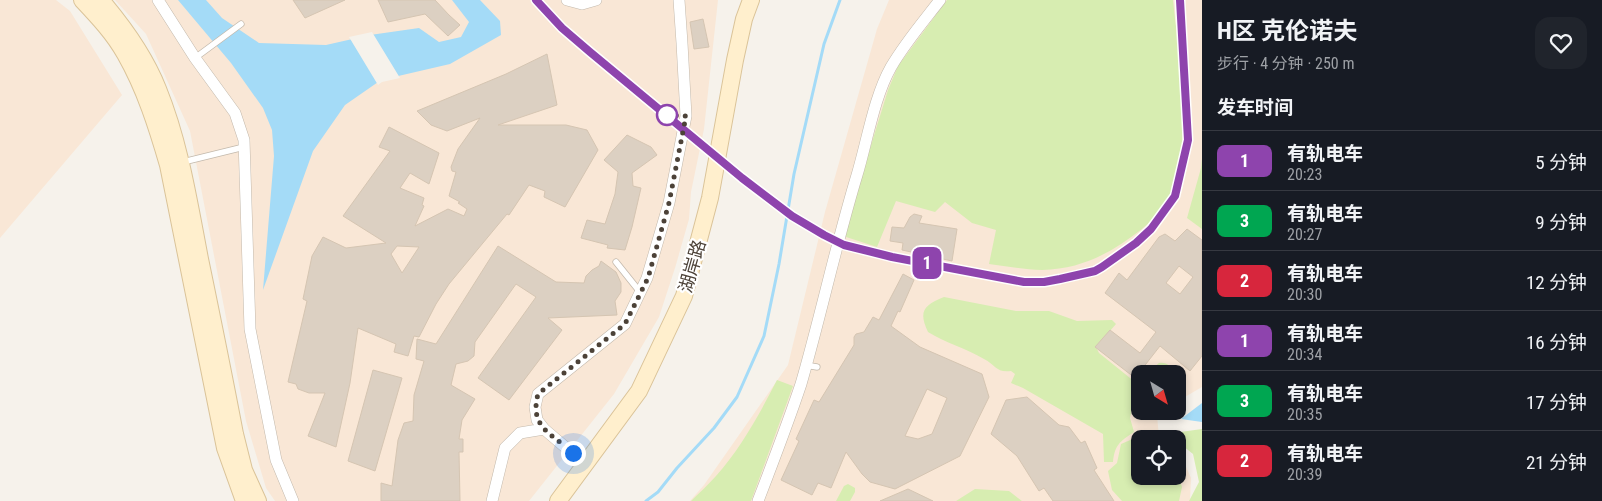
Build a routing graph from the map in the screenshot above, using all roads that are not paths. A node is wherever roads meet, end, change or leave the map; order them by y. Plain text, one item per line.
1 (82, 0) edge
2 (101, 0) edge
3 (158, 0) edge
4 (567, 0) edge
5 (596, 0) edge
6 (679, 0) edge
7 (751, 0) edge
8 (940, 0) edge
9 (241, 24) dead end
10 (195, 58) junction
11 (244, 147) junction
12 (181, 163) junction
13 (616, 262) dead end
14 (640, 292) junction
15 (544, 429) junction
16 (585, 464) junction
17 (244, 501) edge
18 (258, 501) edge
19 (293, 501) edge
20 (492, 501) edge
21 (558, 501) edge
22 (758, 501) edge

1 - 17 street
2 - 12 street
3 - 10 street
4 - 5 street
6 - 14 street
7 - 16 street, 湖岸路
8 - 22 street
9 - 10 lane
10 - 11 street
11 - 12 lane
11 - 19 street
12 - 18 street
13 - 14 lane
14 - 15 street
15 - 16 street
15 - 20 street
16 - 21 street, 湖岸路

